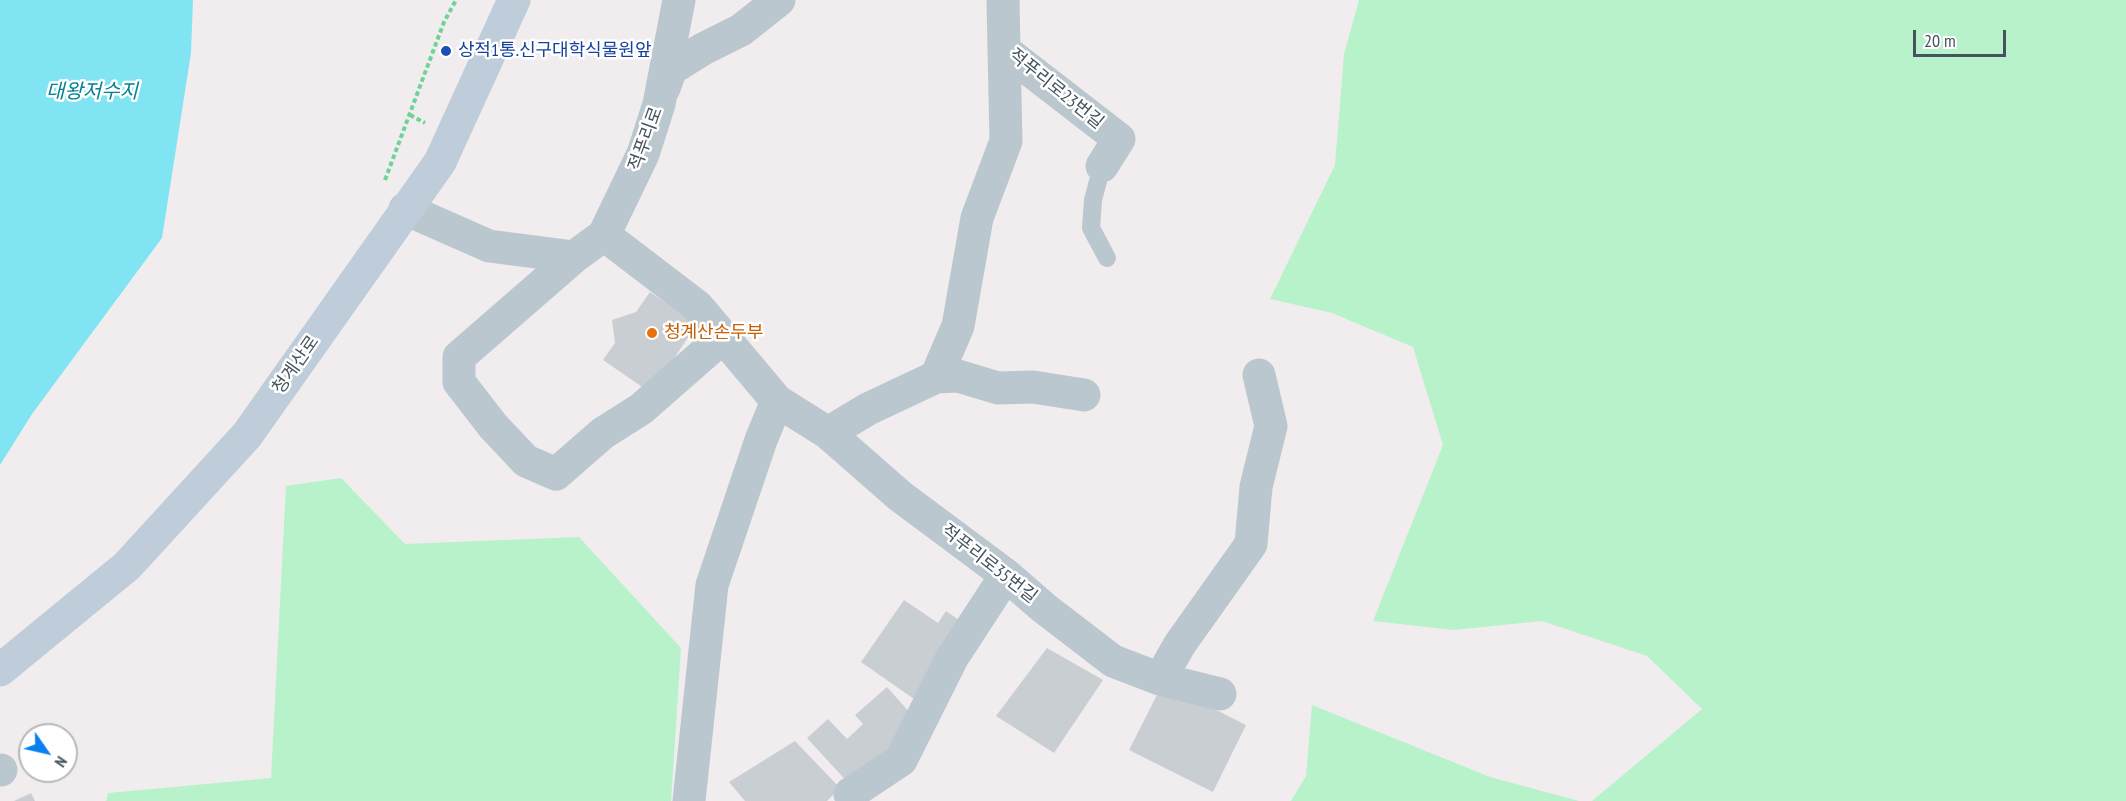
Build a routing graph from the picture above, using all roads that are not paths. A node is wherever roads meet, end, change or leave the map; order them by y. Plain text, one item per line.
1 (514, 0) edge
2 (679, 0) edge
3 (779, 0) edge
4 (1004, 0) edge
5 (1004, 50) junction
6 (659, 104) junction
7 (1101, 166) joint
8 (405, 209) junction
9 (604, 235) junction
10 (573, 257) junction
11 (1107, 258) dead end
12 (722, 338) junction
13 (1259, 375) dead end
14 (936, 377) junction
15 (1084, 395) dead end
16 (777, 401) junction
17 (828, 433) junction
18 (1006, 575) junction
19 (0, 670) edge
20 (1160, 679) junction
21 (1220, 694) dead end
22 (850, 794) dead end
23 (690, 799) edge

1 - 8 main road, 청계산로
2 - 6 street, 적푸리로
3 - 6 street
4 - 5 street, 적푸리로23번길
5 - 7 street, 적푸리로23번길
5 - 14 street
6 - 9 street, 적푸리로
7 - 11 lane
8 - 10 street
8 - 19 main road, 청계산로
9 - 10 street, 적푸리로
9 - 12 street, 적푸리로35번길
10 - 12 street, 적푸리로
12 - 16 street, 적푸리로35번길
13 - 20 street
14 - 15 street
14 - 17 street
16 - 17 street, 적푸리로35번길
16 - 23 street
17 - 18 street, 적푸리로35번길
18 - 20 street, 적푸리로35번길
18 - 22 street
20 - 21 street, 적푸리로35번길

